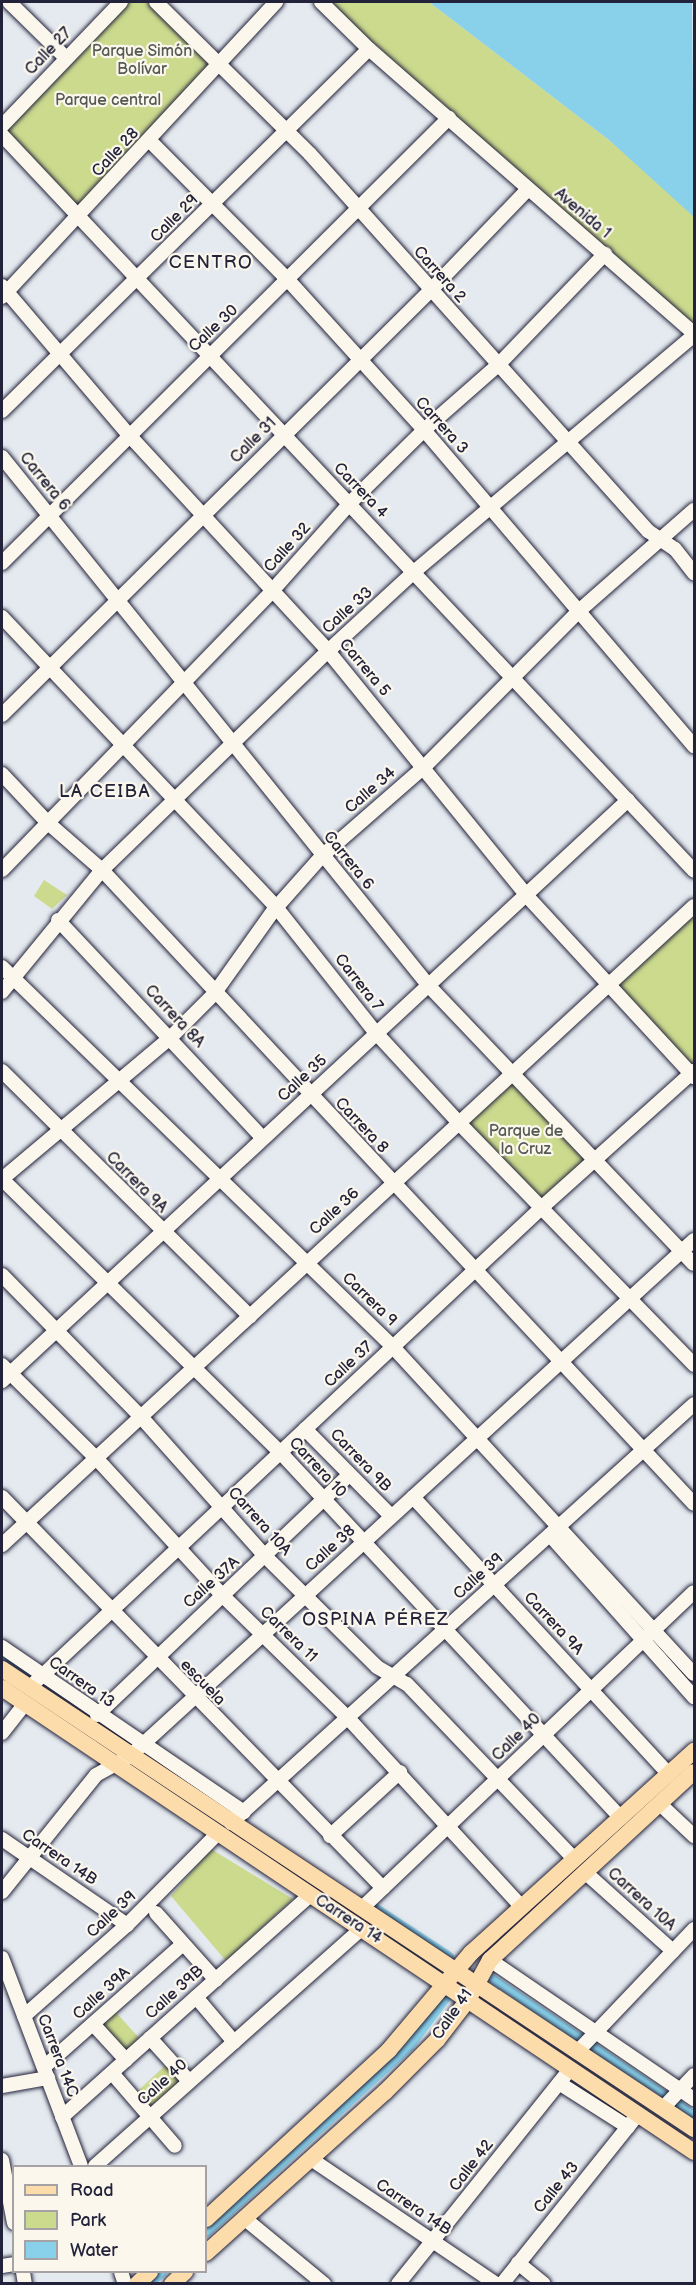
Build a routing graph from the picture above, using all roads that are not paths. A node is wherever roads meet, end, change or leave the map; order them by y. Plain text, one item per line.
1 (9, 2) edge
2 (121, 2) edge
3 (156, 2) edge
4 (276, 2) edge
5 (321, 2) edge
6 (369, 49) junction
7 (65, 57) junction
8 (219, 64) junction
9 (449, 118) junction
10 (2, 126) edge
11 (287, 130) junction
12 (2, 135) edge
13 (150, 141) junction
14 (528, 189) junction
15 (213, 204) junction
16 (359, 209) junction
17 (78, 218) junction
18 (605, 254) junction
19 (137, 279) junction
20 (289, 281) junction
21 (430, 291) junction
22 (3, 292) edge
23 (694, 334) edge
24 (60, 353) junction
25 (207, 357) junction
26 (358, 361) junction
27 (499, 364) junction
28 (2, 411) edge
29 (424, 430) junction
30 (129, 435) junction
31 (283, 436) junction
32 (570, 441) junction
33 (2, 457) edge
34 (350, 503) junction
35 (492, 507) junction
36 (694, 510) edge
37 (49, 515) junction
38 (202, 515) junction
39 (662, 540) junction
40 (2, 563) edge
41 (415, 571) junction
42 (694, 573) edge
43 (272, 591) junction
44 (119, 597) junction
45 (580, 610) junction
46 (2, 616) edge
47 (328, 651) junction
48 (49, 667) junction
49 (514, 677) junction
50 (181, 682) junction
51 (2, 716) edge
52 (122, 745) junction
53 (234, 745) junction
54 (694, 746) edge
55 (424, 766) junction
56 (2, 774) edge
57 (628, 800) junction
58 (173, 802) junction
59 (47, 822) junction
60 (322, 856) junction
61 (2, 870) edge
62 (102, 870) junction
63 (694, 871) edge
64 (526, 895) junction
65 (694, 906) edge
66 (276, 907) junction
67 (58, 920) junction
68 (2, 967) edge
69 (14, 978) junction
70 (607, 984) junction
71 (428, 985) junction
72 (2, 992) edge
73 (214, 994) junction
74 (376, 1033) junction
75 (171, 1037) junction
76 (2, 1071) edge
77 (509, 1073) junction
78 (694, 1074) edge
79 (120, 1078) junction
80 (310, 1095) junction
81 (458, 1122) junction
82 (59, 1129) junction
83 (264, 1138) junction
84 (594, 1161) junction
85 (221, 1177) junction
86 (2, 1179) edge
87 (391, 1182) junction
88 (540, 1209) junction
89 (163, 1232) junction
90 (694, 1240) edge
91 (682, 1251) junction
92 (306, 1262) junction
93 (694, 1263) edge
94 (474, 1270) junction
95 (2, 1275) edge
96 (107, 1283) junction
97 (629, 1300) junction
98 (250, 1316) junction
99 (57, 1330) junction
100 (393, 1347) junction
101 (561, 1362) junction
102 (694, 1365) edge
103 (195, 1369) junction
104 (4, 1373) edge
105 (694, 1404) edge
106 (142, 1418) junction
107 (305, 1429) junction
108 (477, 1438) junction
109 (643, 1450) junction
110 (280, 1452) junction
111 (97, 1460) junction
112 (349, 1475) junction
113 (2, 1497) edge
114 (412, 1497) junction
115 (326, 1500) junction
116 (694, 1504) edge
117 (224, 1506) junction
118 (391, 1516) junction
119 (26, 1522) junction
120 (555, 1531) junction
121 (361, 1544) junction
122 (2, 1545) edge
123 (180, 1547) junction
124 (266, 1557) junction
125 (494, 1585) junction
126 (694, 1592) edge
127 (222, 1595) junction
128 (305, 1595) junction
129 (112, 1611) junction
130 (446, 1629) junction
131 (656, 1629) junction
132 (264, 1632) junction
133 (644, 1640) junction
134 (2, 1647) edge
135 (154, 1657) junction
136 (2, 1669) edge
137 (694, 1674) edge
138 (394, 1676) junction
139 (37, 1681) junction
140 (2, 1688) edge
141 (591, 1690) junction
142 (193, 1697) junction
143 (694, 1697) edge
144 (25, 1704) junction
145 (97, 1715) junction
146 (348, 1718) junction
147 (2, 1733) edge
148 (543, 1736) junction
149 (136, 1750) junction
150 (694, 1750) edge
151 (111, 1764) junction
152 (400, 1772) junction
153 (694, 1772) edge
154 (669, 1774) junction
155 (496, 1780) junction
156 (276, 1782) junction
157 (660, 1804) junction
158 (621, 1818) junction
159 (234, 1820) junction
160 (449, 1825) junction
161 (330, 1836) junction
162 (694, 1836) edge
163 (2, 1839) edge
164 (29, 1858) junction
165 (580, 1866) junction
166 (2, 1892) edge
167 (310, 1895) junction
168 (372, 1899) junction
169 (522, 1907) junction
170 (156, 1913) dead end
171 (127, 1925) junction
172 (361, 1929) junction
173 (694, 1929) edge
174 (182, 1945) junction
175 (673, 1952) junction
176 (2, 1958) edge
177 (490, 1960) junction
178 (455, 1969) junction
179 (216, 1980) junction
180 (475, 1982) junction
181 (444, 1984) junction
182 (196, 1997) junction
183 (468, 2000) junction
184 (24, 2016) junction
185 (93, 2024) junction
186 (150, 2038) junction
187 (234, 2042) junction
188 (586, 2042) junction
189 (126, 2060) junction
190 (570, 2069) junction
191 (46, 2072) junction
192 (112, 2073) junction
193 (694, 2075) edge
194 (189, 2081) junction
195 (559, 2083) junction
196 (2, 2086) edge
197 (672, 2099) junction
198 (694, 2099) edge
199 (62, 2117) junction
200 (149, 2117) junction
201 (633, 2120) junction
202 (694, 2129) edge
203 (175, 2146) dead end
204 (694, 2152) edge
205 (312, 2159) junction
206 (2, 2160) edge
207 (81, 2165) edge
208 (96, 2165) edge
209 (12, 2212) edge
210 (207, 2218) edge
211 (244, 2218) junction
212 (433, 2242) junction
213 (207, 2252) edge
214 (518, 2263) junction
215 (324, 2283) edge
216 (398, 2283) edge
217 (496, 2283) edge
218 (502, 2283) edge
219 (544, 2283) edge

1 - 7 street
2 - 7 street, Calle 27
3 - 8 street, Carrera 2
4 - 8 street, Calle 28
5 - 6 street, Avenida 1
6 - 9 street, Avenida 1
6 - 11 street, Calle 29
7 - 10 street, Calle 27
8 - 11 street, Carrera 2
8 - 13 street, Calle 28
9 - 14 street, Avenida 1
9 - 16 street, Calle 30
11 - 15 street, Calle 29
11 - 16 street, Carrera 2
12 - 17 street, Carrera 4
13 - 15 street, Carrera 3
13 - 17 street, Calle 28
14 - 18 street, Avenida 1
14 - 21 street, Calle 31
15 - 19 street, Calle 29
15 - 20 street, Carrera 3
16 - 20 street, Calle 30
16 - 21 street, Carrera 2
17 - 19 street, Carrera 4
17 - 22 street, Calle 28
18 - 23 street, Avenida 1
18 - 27 street, Calle 32
19 - 24 street, Calle 29
19 - 25 street, Carrera 4
20 - 25 street, Calle 30
20 - 26 street, Carrera 3
21 - 26 street, Calle 31
21 - 27 street, Carrera 2
22 - 24 street, Carrera 5
23 - 32 street, Calle 33
24 - 28 street, Calle 29
24 - 30 street, Carrera 5
25 - 30 street, Calle 30
25 - 31 street, Carrera 4
26 - 29 street, Carrera 3
26 - 31 street, Calle 31
27 - 29 street, Calle 32
27 - 32 street, Carrera 2
29 - 34 street, Calle 32
29 - 35 street, Carrera 3
30 - 37 street, Calle 30
30 - 38 street, Carrera 5
31 - 34 street, Carrera 4
31 - 38 street, Calle 31
32 - 35 street, Calle 33
32 - 39 street, Carrera 2
33 - 37 street, Carrera 6
34 - 41 street, Carrera 4
34 - 43 street, Calle 32
35 - 41 street, Calle 33
35 - 45 street, Carrera 3
36 - 39 street, Calle 34
37 - 40 street, Calle 30
37 - 44 street, Carrera 6
38 - 43 street, Carrera 5
38 - 44 street, Calle 31
39 - 42 street, Carrera 2
39 - 45 street, Calle 34
41 - 47 street, Calle 33
41 - 49 street, Carrera 4
43 - 47 street, Carrera 5
43 - 50 street, Calle 32
44 - 48 street, Calle 31
44 - 50 street, Carrera 6
45 - 49 street, Calle 34
45 - 54 street, Carrera 3
46 - 48 street, Carrera 7
47 - 53 street, Calle 33
47 - 55 street, Carrera 5
48 - 51 street, Calle 31
48 - 52 street, Carrera 7
49 - 55 street, Calle 34
49 - 57 street, Carrera 4
50 - 52 street, Calle 32
50 - 53 street, Carrera 6
52 - 58 street, Carrera 7
52 - 59 street, Calle 32
53 - 58 street, Calle 33
53 - 60 street, Carrera 6
55 - 60 street, Calle 34
55 - 64 street, Carrera 5
56 - 59 street, Carrera 8
57 - 63 street, Carrera 4
57 - 64 street, Calle 35
58 - 62 street, Calle 33
58 - 66 street, Carrera 7
59 - 61 street, Calle 32
59 - 62 street, Carrera 8
60 - 66 street, Calle 34
60 - 71 street, Carrera 6
62 - 67 street, Calle 33
62 - 73 street, Carrera 8
64 - 70 street, Carrera 5
64 - 71 street, Calle 35
65 - 70 street, Calle 36
66 - 73 street, Calle 34
66 - 74 street, Carrera 7
67 - 69 street, Calle 33
67 - 75 street, Carrera 8A
68 - 69 street, Carrera 9
69 - 72 street, Calle 33
69 - 79 street, Carrera 9
70 - 77 street, Calle 36
70 - 78 street, Carrera 5
71 - 74 street, Calle 35
71 - 77 street, Carrera 6
73 - 75 street, Calle 34
73 - 80 street, Carrera 8
74 - 80 street, Calle 35
74 - 81 street, Carrera 7
75 - 79 street, Calle 34
75 - 83 street, Carrera 8A
76 - 82 street, Carrera 9A
77 - 81 street, Calle 36
77 - 84 street, Carrera 6
78 - 84 street, Calle 37
79 - 82 street, Calle 34
79 - 85 street, Carrera 9
80 - 83 street, Calle 35
80 - 87 street, Carrera 8
81 - 87 street, Calle 36
81 - 88 street, Carrera 7
82 - 86 street, Calle 34
82 - 89 street, Carrera 9A
83 - 85 street, Calle 35
84 - 88 street, Calle 37
84 - 91 street, Carrera 6
85 - 89 street, Calle 35
85 - 92 street, Carrera 9
86 - 96 street, Carrera 10
87 - 92 street, Calle 36
87 - 94 street, Carrera 8
88 - 94 street, Calle 37
88 - 97 street, Carrera 7
89 - 96 street, Calle 35
89 - 98 street, Carrera 9A
90 - 91 street, Calle 38
91 - 93 street, Carrera 6
91 - 97 street, Calle 38
92 - 98 street, Calle 36
92 - 100 street, Carrera 9
94 - 100 street, Calle 37
94 - 101 street, Carrera 8
95 - 99 street, Carrera 10A
96 - 99 street, Calle 35
96 - 103 street, Carrera 10
97 - 101 street, Calle 38
97 - 102 street, Carrera 7
98 - 103 street, Calle 36
99 - 104 street, Calle 35
99 - 106 street, Carrera 10A
100 - 107 street, Calle 37
100 - 108 street, Carrera 9
101 - 108 street, Calle 38
101 - 109 street, Carrera 8
103 - 106 street, Calle 36
103 - 110 street, Carrera 10
104 - 111 street, Carrera 11
105 - 109 street, Calle 39
106 - 111 street, Calle 36
106 - 117 street, Carrera 10A
107 - 110 street, Calle 37
107 - 112 street, Carrera 9B
108 - 114 street, Calle 38
108 - 120 street, Carrera 9
109 - 116 street, Carrera 8
109 - 120 street, Calle 39
110 - 115 street, Carrera 10
110 - 117 street, Calle 37
111 - 119 street, Calle 36
111 - 123 street, Carrera 11
112 - 115 street, Calle 37A
112 - 118 street, Carrera 9B
113 - 119 street, escuela
114 - 118 street, Calle 38
114 - 125 street, Carrera 9A
115 - 121 street, Carrera 10
115 - 124 street, Calle 37A
117 - 123 street, Calle 37
117 - 124 street, Carrera 10A
118 - 121 street, Calle 38
119 - 122 street, Calle 36
119 - 129 street, escuela
120 - 125 street, Calle 39
120 - 131 street, Carrera 9
120 - 133 street, Carrera 9
121 - 128 street, Calle 38
121 - 130 street, Carrera 10
123 - 127 street, Carrera 11
123 - 129 street, Calle 37
124 - 127 street, Calle 37A
124 - 128 street, Carrera 10A
125 - 130 street, Calle 39
125 - 141 street, Carrera 9A
126 - 131 street, Calle 40
127 - 132 street, Carrera 11
127 - 135 street, Calle 37A
128 - 132 street, Calle 38
128 - 138 street, Carrera 10A
129 - 135 street, escuela
129 - 139 street, Calle 37
130 - 138 street, Calle 39
130 - 148 street, Carrera 10
131 - 133 street, Calle 40
131 - 137 street, Carrera 9
132 - 142 street, Calle 38
132 - 146 street, Carrera 11
133 - 141 street, Calle 40
133 - 143 street, Carrera 9
134 - 139 street, Carrera 13
135 - 142 street, escuela
135 - 145 street, Calle 37A
136 - 139 main road, Carrera 14
138 - 146 street, Calle 39
138 - 155 street, Carrera 10A
139 - 145 street, Carrera 13
139 - 149 main road, Carrera 14
140 - 144 main road, Carrera 14
141 - 148 street, Calle 40
141 - 154 street, Carrera 9A
142 - 149 street, Calle 38
142 - 156 street, escuela
144 - 147 street
144 - 151 main road, Carrera 14
145 - 149 street, Carrera 13
146 - 152 street, Carrera 11
146 - 156 street, Calle 39
148 - 155 street, Calle 40
148 - 158 street, Carrera 10
149 - 151 street, Calle 38
149 - 159 main road, Carrera 14
150 - 154 main road, Calle 41
151 - 159 main road, Carrera 14
151 - 164 street, Calle 38
152 - 160 street, Carrera 11
152 - 161 street
153 - 157 main road, Calle 41
154 - 158 main road, Calle 41
155 - 160 street, Calle 40
155 - 165 street, Carrera 10A
156 - 159 street, Calle 39
156 - 161 street, escuela
157 - 162 street
157 - 165 main road, Calle 41
158 - 165 main road, Calle 41
159 - 167 main road, Carrera 14
159 - 168 main road, Carrera 14
159 - 171 street, Calle 39
160 - 168 street, Calle 40
160 - 169 street, Carrera 11
161 - 168 street, escuela
163 - 164 street, Carrera 14B
164 - 166 street, Calle 38
164 - 171 street, Carrera 14B
165 - 169 main road, Calle 41
165 - 175 street, Carrera 10A
165 - 177 main road, Calle 41
167 - 172 main road, Carrera 14
167 - 179 street, Calle 39B
168 - 178 main road, Carrera 14
169 - 178 main road, Calle 41
170 - 174 street
171 - 184 street, Calle 39
172 - 181 main road, Carrera 14
172 - 187 street, Calle 40
173 - 175 street
174 - 179 street
174 - 185 street, Calle 39A
175 - 188 street
176 - 184 street, Carrera 14C
177 - 180 main road, Calle 41
177 - 188 street
178 - 180 main road, Carrera 14
178 - 181 main road, Calle 41
179 - 182 street, Calle 39B
180 - 183 main road, Calle 41
180 - 188 main road, Carrera 14
181 - 183 main road, Carrera 14
181 - 210 main road, Calle 41
182 - 186 street, Calle 39B
182 - 187 street
183 - 190 main road, Carrera 14
183 - 205 main road, Calle 41
184 - 191 street, Carrera 14C
185 - 189 street
185 - 191 street, Calle 39A
186 - 189 street, Calle 39B
186 - 194 street
187 - 194 street, Calle 40
188 - 197 main road, Carrera 14
188 - 197 street
189 - 192 street, Calle 39B
190 - 195 street, Calle 42
190 - 201 main road, Carrera 14
191 - 196 street
191 - 199 street, Carrera 14C
192 - 199 street, Calle 39B
192 - 200 street
193 - 197 street
194 - 200 street, Calle 40
195 - 201 street, Carrera 14
195 - 212 street, Calle 42
197 - 198 street
197 - 202 main road, Carrera 14
199 - 207 street, Carrera 14C
200 - 203 street
200 - 208 street, Calle 40
201 - 204 main road, Carrera 14
201 - 214 street, Calle 43
205 - 211 main road, Calle 41
205 - 212 street, Carrera 14B
206 - 209 street
211 - 213 main road, Calle 41
211 - 215 street
212 - 216 street, Calle 42
212 - 217 street, Carrera 14B
214 - 218 street, Calle 43
214 - 219 street

